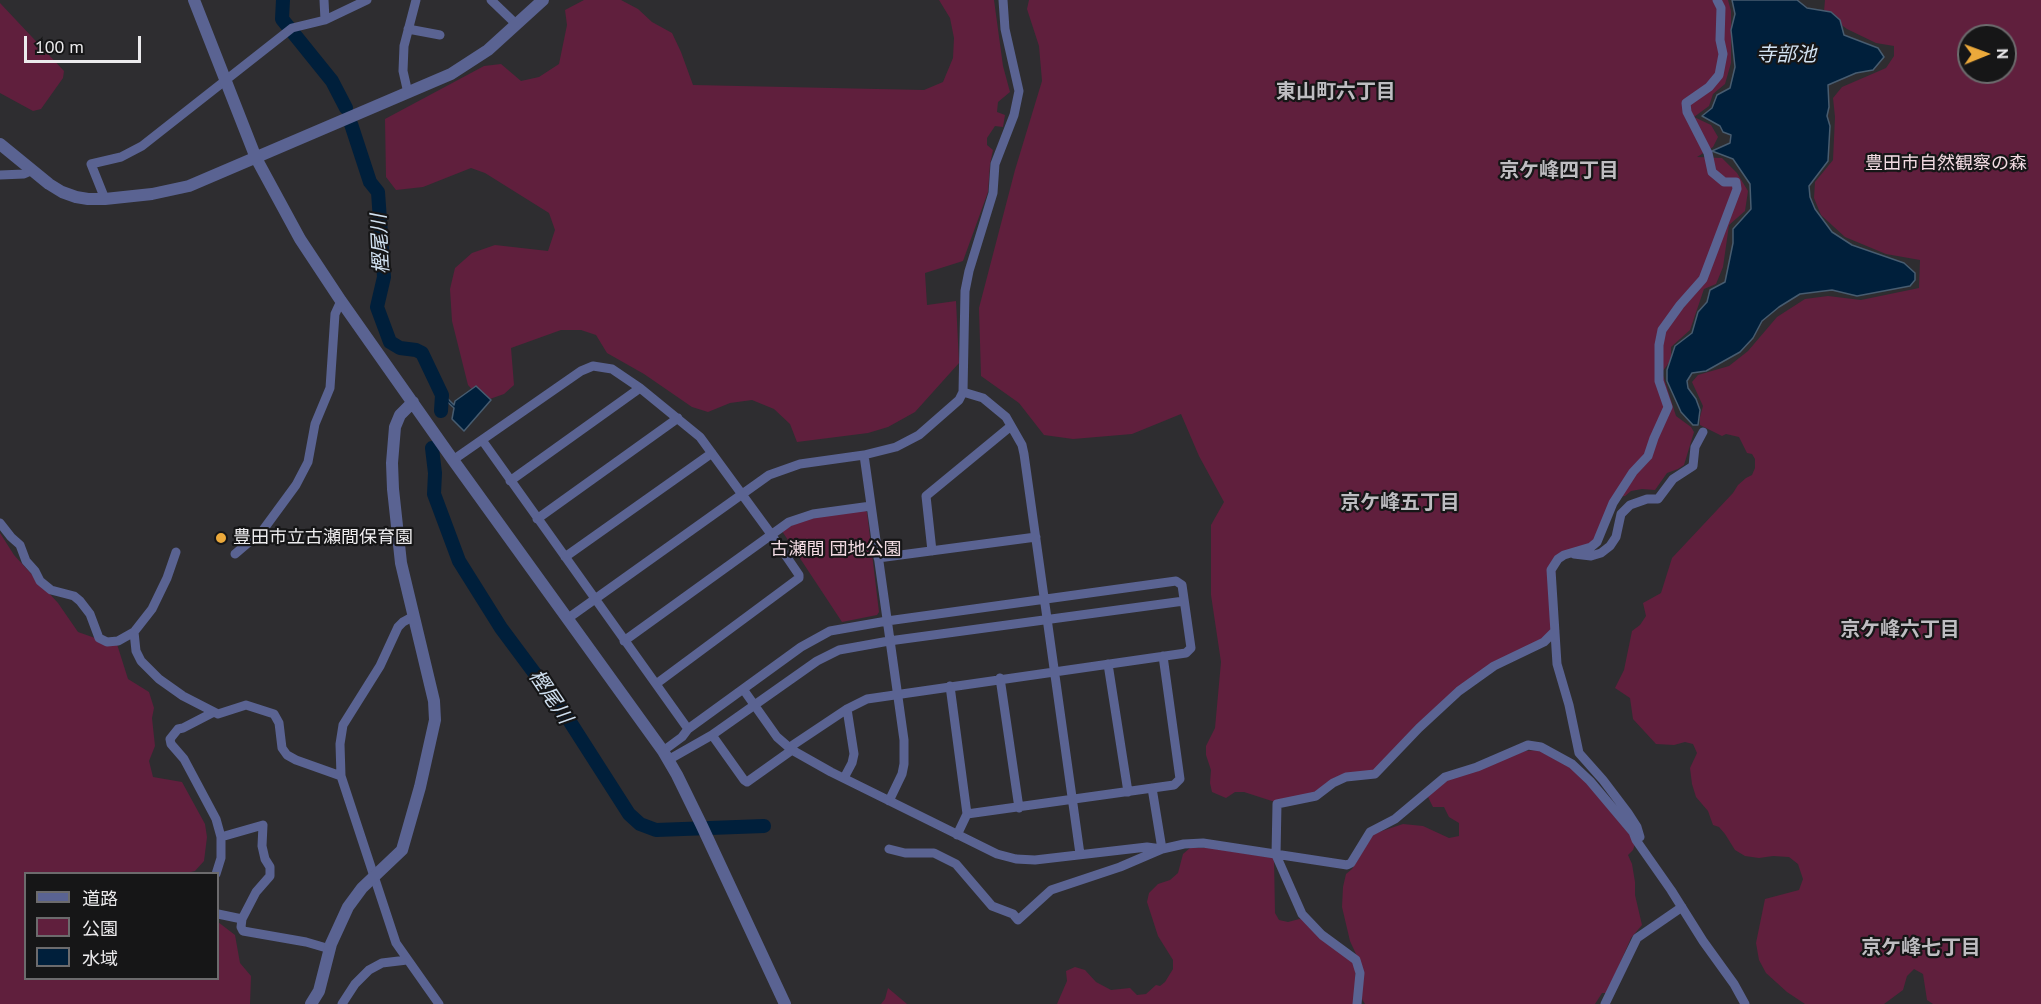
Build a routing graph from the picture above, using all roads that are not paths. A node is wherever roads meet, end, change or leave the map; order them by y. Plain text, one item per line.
1 (194, 0) edge
2 (324, 0) edge
3 (367, 0) edge
4 (416, 0) edge
5 (491, 0) edge
6 (543, 0) edge
7 (1003, 0) edge
8 (1717, 0) edge
9 (325, 20) junction
10 (516, 24) junction
11 (408, 29) junction
12 (440, 34) dead end
13 (226, 81) junction
14 (408, 93) junction
15 (0, 144) edge
16 (256, 158) junction
17 (33, 170) junction
18 (0, 175) edge
19 (105, 199) junction
20 (340, 301) junction
21 (640, 388) junction
22 (963, 392) junction
23 (413, 402) junction
24 (678, 418) junction
25 (1011, 426) junction
26 (1703, 432) dead end
27 (482, 440) junction
28 (712, 453) junction
29 (864, 455) junction
30 (453, 460) junction
31 (510, 481) junction
32 (741, 493) junction
33 (871, 506) junction
34 (537, 519) junction
35 (0, 523) edge
36 (771, 534) junction
37 (1036, 537) junction
38 (932, 551) junction
39 (176, 552) dead end
40 (236, 554) dead end
41 (1572, 554) junction
42 (565, 557) junction
43 (878, 558) junction
44 (594, 598) junction
45 (1045, 600) junction
46 (1184, 601) junction
47 (414, 616) junction
48 (567, 619) junction
49 (1047, 620) junction
50 (887, 621) junction
51 (134, 632) junction
52 (1555, 632) junction
53 (624, 641) junction
54 (889, 641) junction
55 (1163, 656) junction
56 (1108, 664) junction
57 (1054, 671) junction
58 (1000, 678) junction
59 (656, 684) junction
60 (950, 686) junction
61 (743, 689) junction
62 (897, 693) junction
63 (754, 706) junction
64 (847, 709) junction
65 (212, 712) junction
66 (688, 729) junction
67 (712, 735) junction
68 (792, 750) junction
69 (665, 756) junction
70 (341, 776) junction
71 (844, 778) junction
72 (1152, 788) junction
73 (1128, 792) junction
74 (1072, 800) junction
75 (889, 801) junction
76 (1019, 808) junction
77 (968, 814) junction
78 (957, 836) junction
79 (221, 837) junction
80 (1639, 843) junction
81 (889, 849) dead end
82 (1162, 849) junction
83 (1080, 854) junction
84 (1276, 855) junction
85 (216, 872) edge
86 (374, 876) junction
87 (1682, 907) junction
88 (219, 914) edge
89 (242, 919) junction
90 (330, 949) junction
91 (407, 960) junction
92 (311, 1004) edge
93 (342, 1004) edge
94 (439, 1004) edge
95 (785, 1004) edge
96 (1357, 1004) edge
97 (1605, 1004) edge
98 (1745, 1004) edge

1 - 13 street
2 - 9 street
3 - 9 street
4 - 11 street
5 - 10 street
6 - 10 street
7 - 22 street
8 - 41 street
9 - 13 street
10 - 14 street
11 - 12 street
11 - 14 street
13 - 16 street
13 - 19 street
14 - 16 street
15 - 17 street
16 - 19 street
16 - 20 street
17 - 18 street
17 - 19 street
20 - 23 street
20 - 40 street
21 - 24 street
21 - 27 street
21 - 31 street
22 - 25 street
22 - 29 street
23 - 30 street
23 - 47 street
24 - 28 street
24 - 34 street
25 - 37 street
25 - 38 street
26 - 41 street
27 - 30 street
27 - 31 street
28 - 32 street
28 - 42 street
29 - 32 street
29 - 33 street
30 - 48 street
31 - 34 street
32 - 36 street
32 - 44 street
33 - 36 street
33 - 43 street
34 - 42 street
35 - 51 street
36 - 53 street
36 - 59 street
37 - 38 street
37 - 45 street
38 - 43 street
39 - 51 street
41 - 52 street
42 - 44 street
43 - 50 street
44 - 48 street
44 - 53 street
45 - 46 street
45 - 49 street
45 - 50 street
46 - 49 street
46 - 55 street
47 - 70 street
47 - 86 street
48 - 69 street
49 - 54 street
49 - 57 street
50 - 54 street
50 - 61 street
51 - 65 street
52 - 80 street
52 - 84 street
53 - 59 street
54 - 62 street
54 - 63 street
55 - 56 street
55 - 72 street
56 - 57 street
56 - 73 street
57 - 58 street
57 - 74 street
58 - 60 street
58 - 76 street
59 - 66 street
60 - 62 street
60 - 77 street
61 - 63 street
61 - 66 street
62 - 64 street
62 - 75 street
63 - 67 street
63 - 68 street
64 - 68 street
64 - 71 street
65 - 70 street
65 - 79 street
66 - 69 street
67 - 68 street
67 - 69 street
68 - 71 street
69 - 95 street
70 - 86 street
71 - 75 street
72 - 73 street
72 - 82 street
73 - 74 street
74 - 76 street
74 - 83 street
75 - 78 street
76 - 77 street
77 - 78 street
78 - 83 street
79 - 85 street
79 - 89 street
80 - 84 street
80 - 87 street
81 - 82 street
82 - 83 street
82 - 84 street
84 - 96 street
86 - 90 street
86 - 91 street
87 - 97 street
87 - 98 street
88 - 89 street
89 - 90 street
90 - 92 street
91 - 93 street
91 - 94 street

